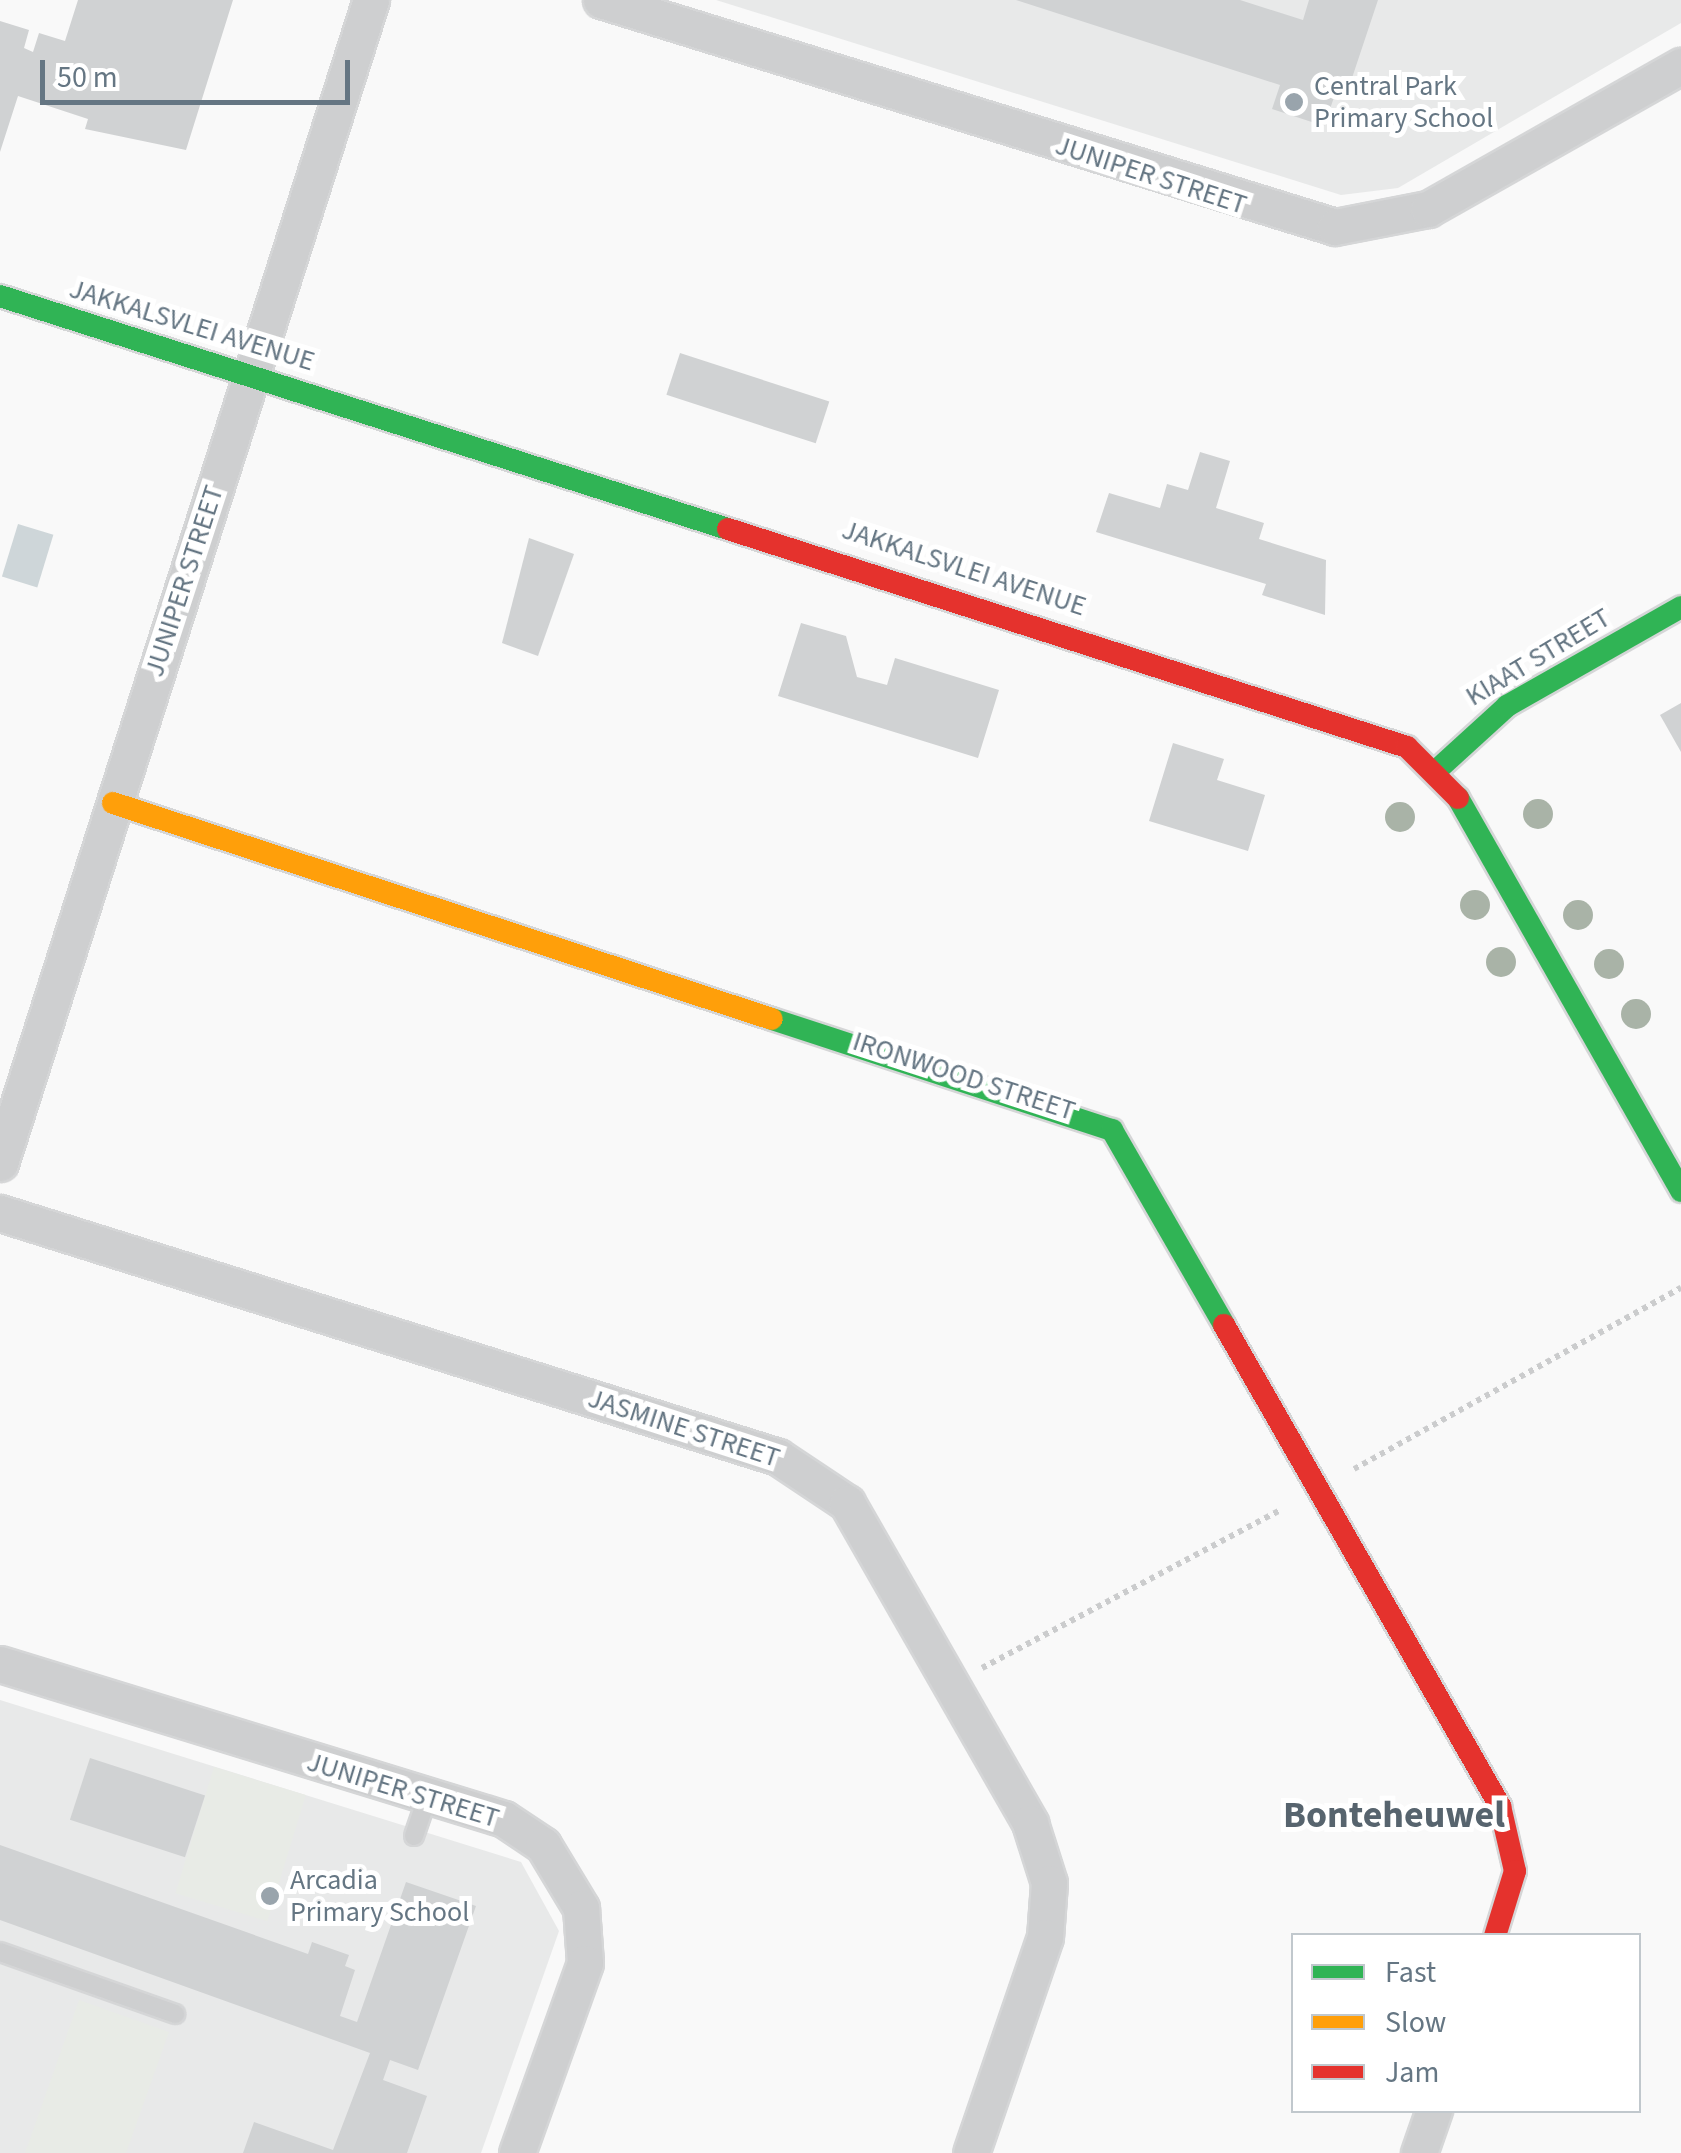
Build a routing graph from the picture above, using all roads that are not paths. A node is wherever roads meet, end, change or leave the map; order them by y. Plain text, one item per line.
1 (371, 0) edge
2 (601, 0) edge
3 (1681, 66) edge
4 (0, 296) edge
5 (250, 374) junction
6 (1681, 607) edge
7 (1437, 770) junction
8 (113, 803) junction
9 (14, 1070) edge
10 (0, 1163) edge
11 (1681, 1191) edge
12 (0, 1212) edge
13 (0, 1664) edge
14 (427, 1799) junction
15 (414, 1836) dead end
16 (1496, 1933) edge
17 (0, 1952) edge
18 (175, 2014) dead end
19 (1433, 2113) edge
20 (517, 2153) edge
21 (971, 2153) edge
22 (1419, 2153) edge

1 - 5 street, JUNIPER STREET
2 - 3 street, JUNIPER STREET
4 - 5 street, JAKKALSVLEI AVENUE
5 - 7 street, JAKKALSVLEI AVENUE
5 - 8 street, JUNIPER STREET
6 - 7 street, KIAAT STREET
7 - 11 street, JAKKALSVLEI AVENUE
8 - 9 street, JUNIPER STREET
8 - 16 street, IRONWOOD STREET
9 - 10 street, JUNIPER STREET
12 - 21 street, JASMINE STREET
13 - 14 street, JUNIPER STREET
14 - 15 lane
14 - 20 street, JUNIPER STREET
17 - 18 lane
19 - 22 street

